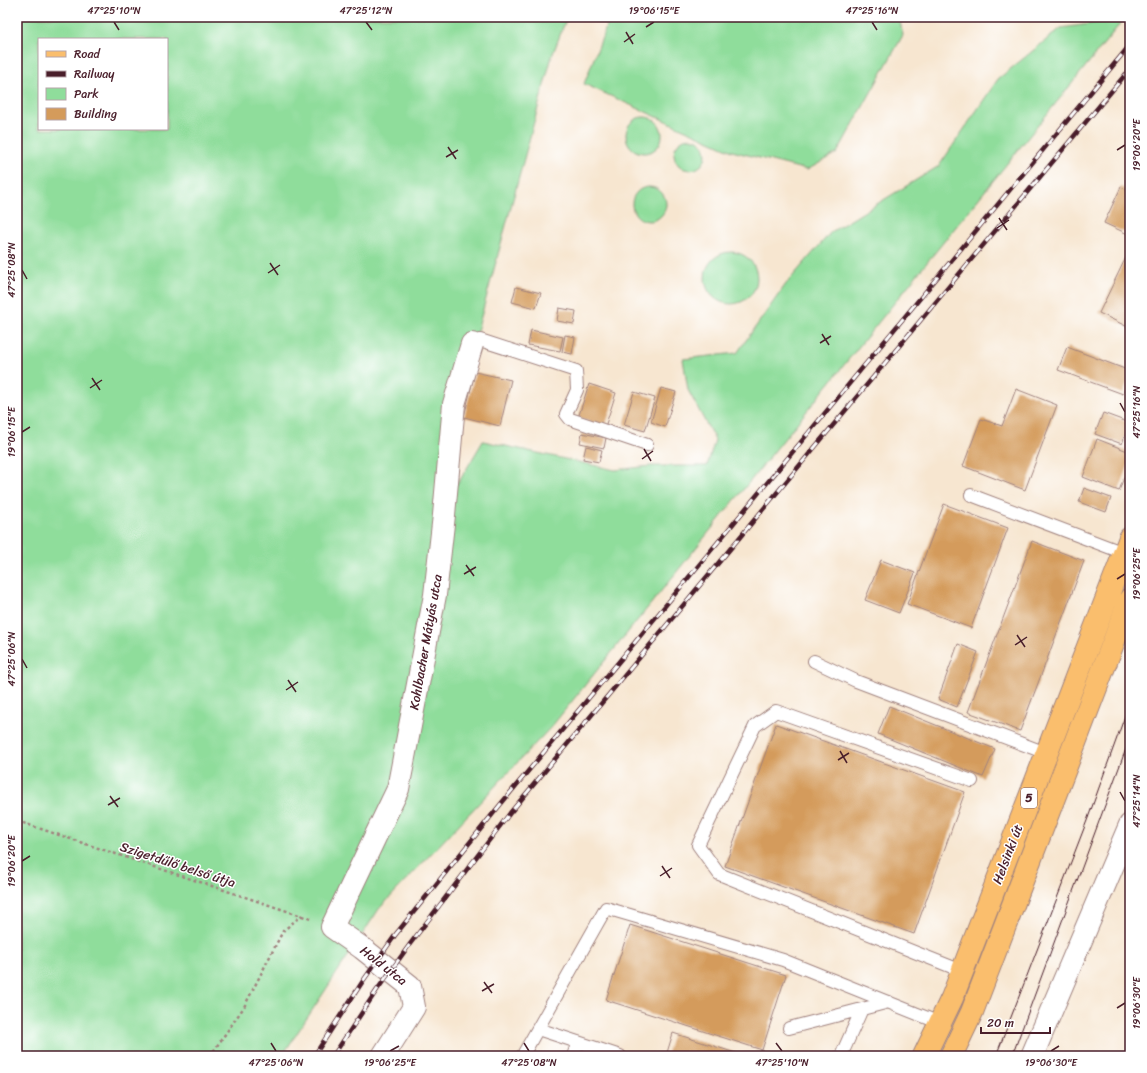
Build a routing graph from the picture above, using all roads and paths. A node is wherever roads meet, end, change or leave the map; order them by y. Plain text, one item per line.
1 (472, 344) joint
2 (647, 445) dead end
3 (971, 495) dead end
4 (1127, 546) edge
5 (1130, 599) edge
6 (814, 661) dead end
7 (1046, 753) junction
8 (972, 781) dead end
9 (17, 821) edge
10 (1130, 825) edge
11 (302, 915) junction
12 (332, 927) junction
13 (962, 971) junction
14 (889, 1002) junction
15 (862, 1009) junction
16 (940, 1023) junction
17 (789, 1028) dead end
18 (538, 1029) junction
19 (578, 1042) junction
20 (524, 1053) dead end
21 (210, 1056) edge
22 (383, 1056) edge
23 (573, 1056) edge
24 (620, 1056) edge
25 (841, 1056) edge
26 (924, 1056) edge
27 (951, 1056) edge
28 (1032, 1056) edge

1 - 2 lane
1 - 12 street, Kohlbacher Mátyás utca
3 - 4 lane
4 - 7 main road, Helsinki út / 5
5 - 27 main road, Helsinki út / 5
6 - 7 lane
7 - 13 main road, Helsinki út / 5
8 - 13 lane
9 - 11 path, Szigetdűlő belső útja
10 - 28 street
11 - 12 path, Szigetdűlő belső útja
11 - 21 path
12 - 22 street, Hold utca
13 - 16 main road, Helsinki út / 5
14 - 15 lane
14 - 16 lane
14 - 18 lane
15 - 17 lane
15 - 25 lane
16 - 26 main road, Helsinki út / 5
18 - 19 lane
18 - 20 lane
19 - 23 lane
19 - 24 lane

